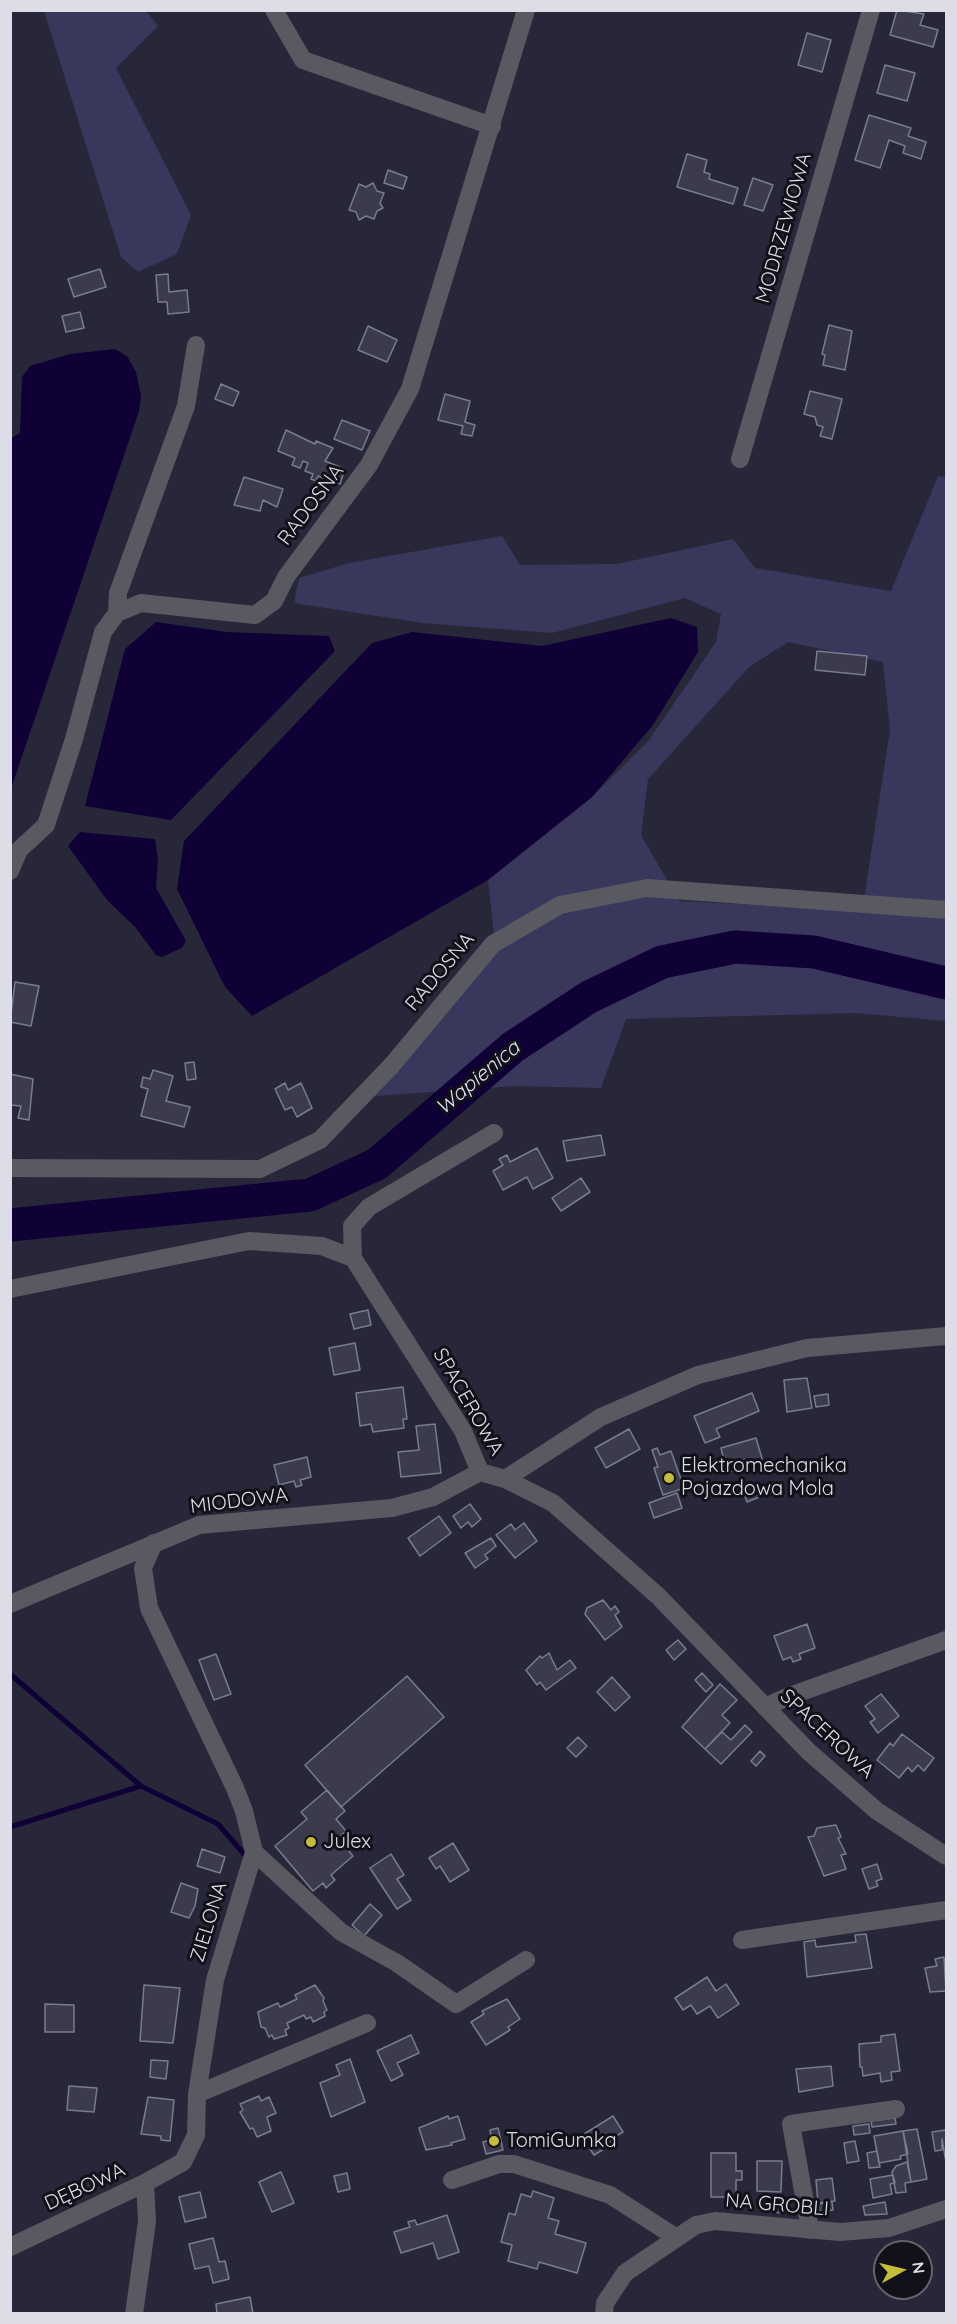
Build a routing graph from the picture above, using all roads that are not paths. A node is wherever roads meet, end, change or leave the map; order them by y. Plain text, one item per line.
1 (274, 10) edge
2 (526, 10) edge
3 (871, 10) edge
4 (492, 126) junction
5 (196, 345) dead end
6 (740, 459) dead end
7 (117, 612) junction
8 (15, 842) edge
9 (10, 872) edge
10 (946, 910) edge
11 (494, 1133) dead end
12 (10, 1168) edge
13 (353, 1258) junction
14 (10, 1289) edge
15 (946, 1336) edge
16 (480, 1472) junction
17 (505, 1479) junction
18 (154, 1543) junction
19 (10, 1604) edge
20 (946, 1640) edge
21 (765, 1707) junction
22 (254, 1852) junction
23 (946, 1856) edge
24 (946, 1910) edge
25 (742, 1940) dead end
26 (526, 1960) dead end
27 (367, 2024) dead end
28 (197, 2094) junction
29 (896, 2109) dead end
30 (452, 2180) dead end
31 (145, 2183) junction
32 (946, 2209) edge
33 (810, 2230) junction
34 (677, 2238) junction
35 (10, 2247) edge
36 (134, 2313) edge
37 (604, 2313) edge

1 - 4 street
2 - 4 street, RADOSNA
3 - 6 street, MODRZEWIOWA
4 - 7 street, RADOSNA
5 - 7 street
7 - 8 street
8 - 9 street
10 - 12 street, RADOSNA
11 - 13 street
13 - 14 street
13 - 16 street, SPACEROWA
15 - 17 street
16 - 17 street, SPACEROWA
16 - 18 street, MIODOWA
17 - 21 street, SPACEROWA
18 - 19 street, MIODOWA
18 - 22 street
20 - 21 street
21 - 23 street, SPACEROWA
22 - 26 street
22 - 28 street, ZIELONA
24 - 25 street
27 - 28 street
28 - 31 street, ZIELONA
29 - 33 street
30 - 34 street
31 - 35 street, DĘBOWA
31 - 36 street
32 - 33 street, NA GROBLI
33 - 34 street, NA GROBLI
34 - 37 street, NA GROBLI

